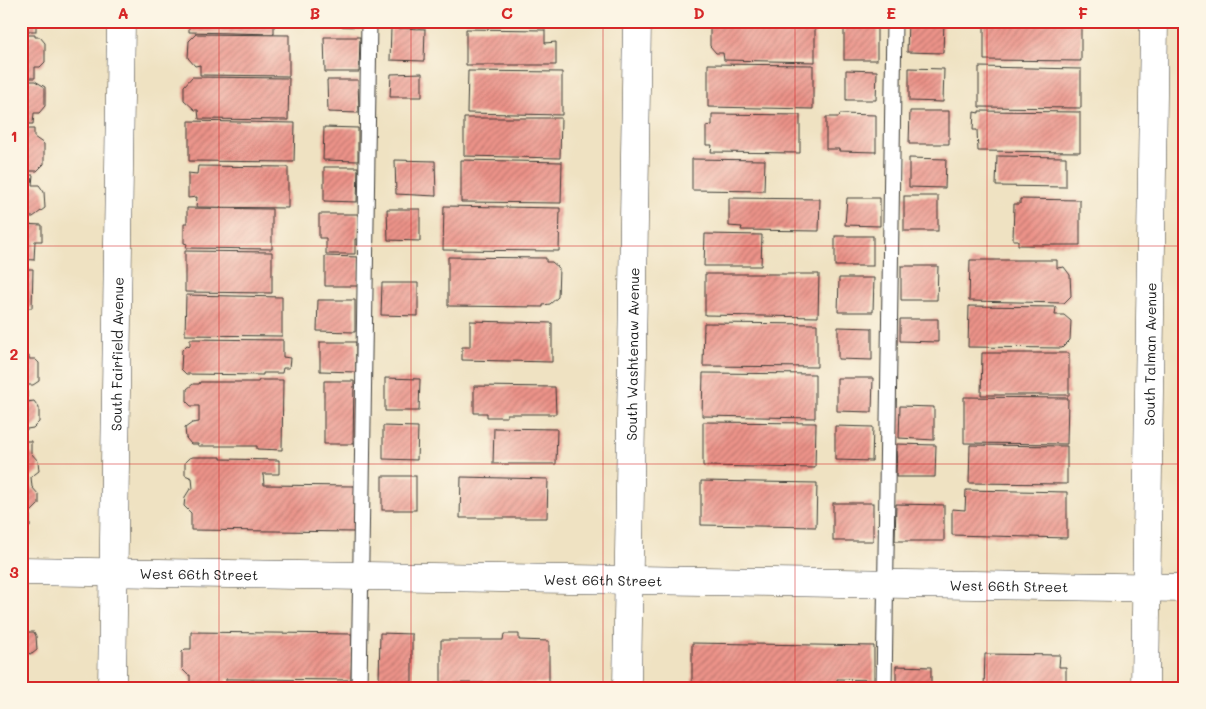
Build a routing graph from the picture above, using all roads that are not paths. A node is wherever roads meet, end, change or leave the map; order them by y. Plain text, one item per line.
1 (121, 21) edge
2 (369, 21) edge
3 (637, 21) edge
4 (894, 21) edge
5 (1154, 21) edge
6 (21, 571) edge
7 (113, 572) junction
8 (361, 576) junction
9 (629, 580) junction
10 (885, 584) junction
11 (1146, 588) junction
12 (1185, 588) edge
13 (112, 688) edge
14 (359, 688) edge
15 (627, 688) edge
16 (884, 688) edge
17 (1145, 688) edge

1 - 7 street, South Fairfield Avenue
2 - 8 lane
3 - 9 street, South Washtenaw Avenue
4 - 10 lane
5 - 11 street, South Talman Avenue
6 - 7 street, West 66th Street
7 - 8 street, West 66th Street
7 - 13 street, South Fairfield Avenue
8 - 9 street, West 66th Street
8 - 14 lane
9 - 10 street, West 66th Street
9 - 15 street, South Washtenaw Avenue
10 - 11 street, West 66th Street
10 - 16 lane
11 - 12 street, West 66th Street
11 - 17 street, South Talman Avenue

